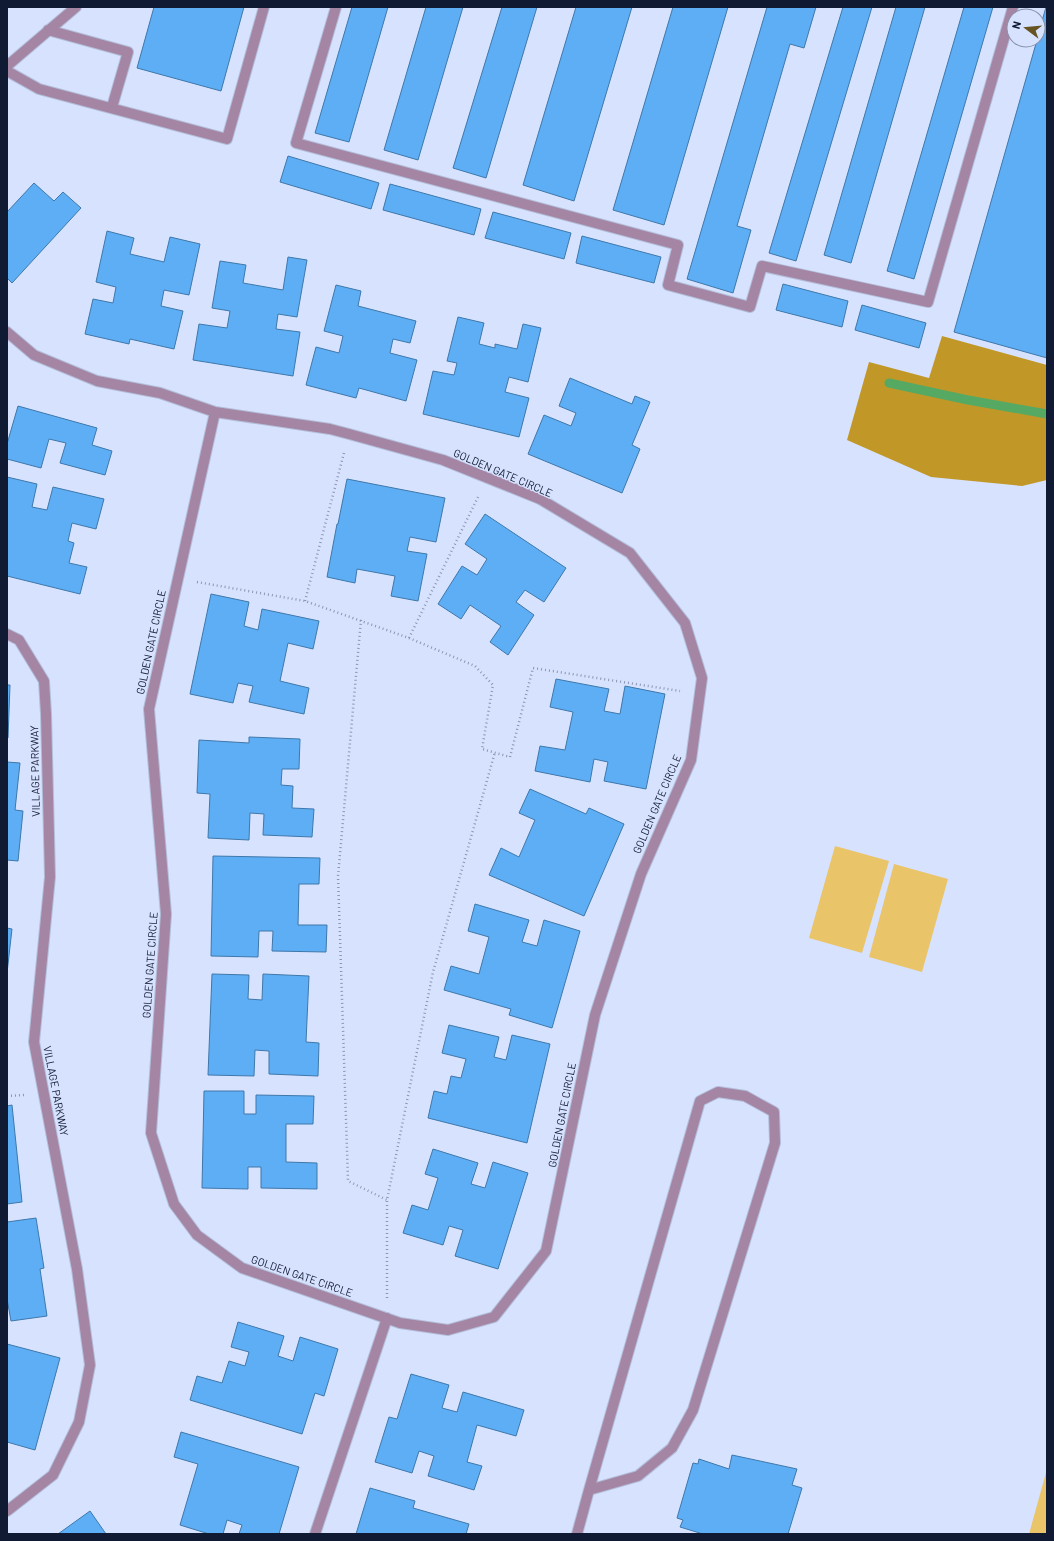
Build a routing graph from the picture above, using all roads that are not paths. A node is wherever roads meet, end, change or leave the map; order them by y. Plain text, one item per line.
1 (76, 7) edge
2 (264, 7) edge
3 (336, 7) edge
4 (1013, 7) edge
5 (48, 30) junction
6 (7, 66) edge
7 (7, 72) edge
8 (112, 107) junction
9 (7, 332) edge
10 (214, 412) junction
11 (7, 634) edge
12 (387, 1318) junction
13 (589, 1490) junction
14 (7, 1511) edge
15 (315, 1534) edge
16 (576, 1534) edge

1 - 5 street
2 - 8 street
3 - 4 street
5 - 6 street
5 - 8 street
7 - 8 street
9 - 10 street, GOLDEN GATE CIRCLE
10 - 12 street, GOLDEN GATE CIRCLE
10 - 12 street, GOLDEN GATE CIRCLE
11 - 14 street, VILLAGE PARKWAY
12 - 15 street
13 - 13 street
13 - 16 street

